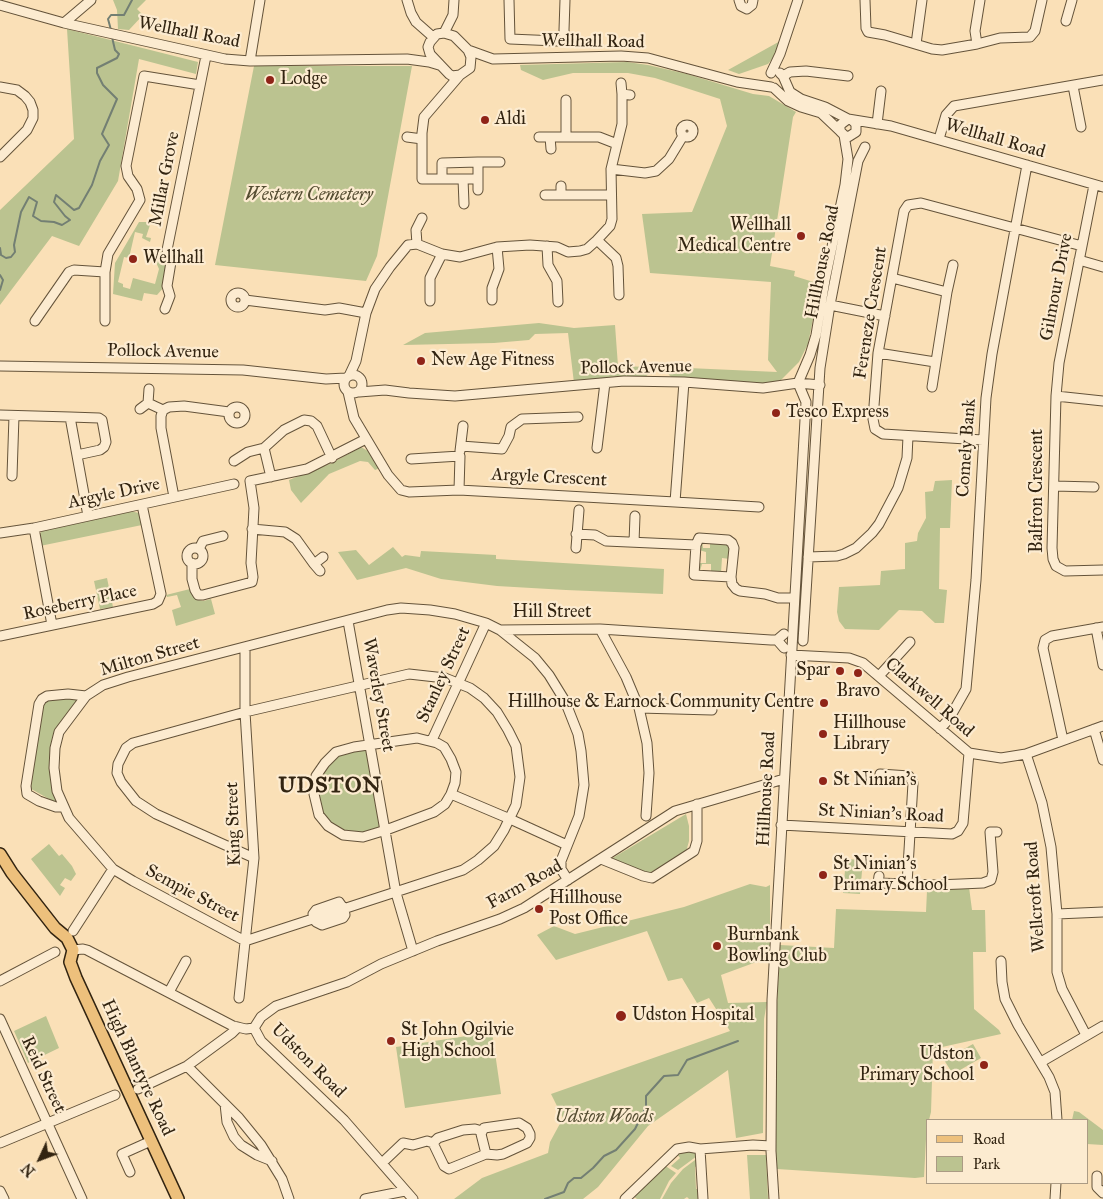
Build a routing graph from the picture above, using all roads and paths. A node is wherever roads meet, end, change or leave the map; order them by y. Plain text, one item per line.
1 (91, 0) edge
2 (260, 0) edge
3 (407, 0) edge
4 (454, 0) edge
5 (509, 0) edge
6 (566, 0) edge
7 (739, 0) edge
8 (753, 0) edge
9 (798, 0) edge
10 (865, 0) edge
11 (922, 0) edge
12 (980, 0) edge
13 (1042, 0) edge
14 (1072, 0) edge
15 (0, 5) edge
16 (452, 15) junction
17 (1066, 21) dead end
18 (64, 23) junction
19 (444, 33) junction
20 (433, 38) junction
21 (458, 40) junction
22 (916, 44) junction
23 (977, 44) junction
24 (428, 47) junction
25 (468, 50) junction
26 (206, 56) junction
27 (407, 59) junction
28 (493, 59) junction
29 (250, 60) junction
30 (439, 66) junction
31 (470, 68) junction
32 (449, 74) junction
33 (460, 76) junction
34 (777, 76) junction
35 (848, 76) dead end
36 (1103, 80) edge
37 (621, 83) dead end
38 (749, 84) junction
39 (200, 85) junction
40 (0, 86) edge
41 (1072, 86) junction
42 (773, 88) junction
43 (881, 91) dead end
44 (443, 97) junction
45 (566, 100) dead end
46 (850, 120) junction
47 (877, 124) junction
48 (1080, 127) dead end
49 (842, 133) junction
50 (855, 134) junction
51 (683, 136) dead end
52 (407, 137) dead end
53 (539, 137) dead end
54 (550, 137) junction
55 (566, 137) junction
56 (422, 139) junction
57 (939, 139) junction
58 (617, 144) junction
59 (865, 147) dead end
60 (847, 148) junction
61 (551, 149) dead end
62 (0, 157) edge
63 (478, 162) junction
64 (500, 162) dead end
65 (1027, 165) junction
66 (611, 169) junction
67 (478, 178) junction
68 (442, 179) junction
69 (463, 179) junction
70 (1099, 186) edge
71 (478, 190) dead end
72 (545, 195) dead end
73 (611, 195) junction
74 (464, 204) dead end
75 (422, 218) dead end
76 (1016, 229) junction
77 (597, 240) junction
78 (417, 244) junction
79 (548, 246) junction
80 (1082, 246) junction
81 (498, 247) junction
82 (442, 254) junction
83 (1079, 260) junction
84 (953, 265) dead end
85 (1103, 267) edge
86 (106, 272) junction
87 (892, 278) junction
88 (615, 289) dead end
89 (947, 292) junction
90 (245, 300) dead end
91 (492, 300) dead end
92 (430, 301) dead end
93 (558, 302) dead end
94 (830, 305) junction
95 (44, 307) junction
96 (164, 309) dead end
97 (366, 313) junction
98 (52, 314) dead end
99 (884, 316) junction
100 (35, 321) dead end
101 (105, 321) dead end
102 (878, 353) junction
103 (935, 362) junction
104 (0, 366) edge
105 (354, 378) junction
106 (326, 379) junction
107 (605, 382) junction
108 (684, 382) junction
109 (798, 383) junction
110 (820, 385) junction
111 (932, 387) dead end
112 (149, 390) dead end
113 (385, 390) junction
114 (352, 392) junction
115 (1056, 396) junction
116 (1103, 401) edge
117 (148, 403) junction
118 (140, 409) dead end
119 (163, 410) junction
120 (229, 412) dead end
121 (0, 415) edge
122 (14, 416) junction
123 (70, 418) junction
124 (578, 418) dead end
125 (463, 426) dead end
126 (908, 436) junction
127 (366, 439) junction
128 (983, 440) junction
129 (461, 446) junction
130 (264, 448) junction
131 (597, 448) dead end
132 (77, 455) junction
133 (460, 456) junction
134 (332, 458) junction
135 (410, 459) dead end
136 (234, 461) dead end
137 (14, 472) dead end
138 (271, 477) junction
139 (234, 484) dead end
140 (1054, 486) junction
141 (1094, 487) dead end
142 (459, 490) junction
143 (174, 497) junction
144 (675, 502) junction
145 (142, 505) junction
146 (759, 507) dead end
147 (579, 510) dead end
148 (88, 516) junction
149 (636, 516) dead end
150 (34, 528) junction
151 (252, 529) junction
152 (0, 533) edge
153 (576, 534) junction
154 (223, 536) dead end
155 (634, 542) junction
156 (696, 545) junction
157 (576, 548) dead end
158 (323, 557) dead end
159 (808, 557) junction
160 (1103, 570) edge
161 (731, 577) junction
162 (794, 598) junction
163 (348, 621) junction
164 (486, 623) junction
165 (52, 625) junction
166 (1100, 628) edge
167 (600, 629) junction
168 (500, 630) junction
169 (0, 636) edge
170 (803, 642) dead end
171 (910, 642) dead end
172 (245, 648) junction
173 (784, 648) dead end
174 (791, 656) junction
175 (1103, 665) edge
176 (879, 676) junction
177 (459, 682) junction
178 (359, 684) junction
179 (86, 696) junction
180 (639, 708) junction
181 (712, 710) dead end
182 (245, 712) junction
183 (1098, 728) edge
184 (940, 729) junction
185 (432, 740) junction
186 (1063, 740) junction
187 (370, 744) junction
188 (968, 753) junction
189 (1026, 754) junction
190 (1103, 760) edge
191 (880, 774) dead end
192 (784, 778) junction
193 (451, 794) junction
194 (697, 804) junction
195 (63, 807) junction
196 (646, 816) dead end
197 (510, 819) junction
198 (781, 825) junction
199 (386, 830) junction
200 (911, 832) junction
201 (997, 832) dead end
202 (568, 846) junction
203 (0, 854) edge
204 (254, 858) junction
205 (601, 859) junction
206 (113, 869) junction
207 (2, 871) edge
208 (879, 876) dead end
209 (568, 880) junction
210 (907, 884) junction
211 (396, 893) junction
212 (1103, 912) edge
213 (1057, 914) junction
214 (73, 931) dead end
215 (245, 941) junction
216 (73, 950) junction
217 (413, 951) junction
218 (55, 952) dead end
219 (186, 961) dead end
220 (1001, 961) dead end
221 (0, 981) edge
222 (168, 992) junction
223 (239, 998) dead end
224 (0, 1019) edge
225 (1103, 1026) edge
226 (238, 1027) junction
227 (254, 1028) junction
228 (1086, 1035) junction
229 (1041, 1062) junction
230 (187, 1066) junction
231 (138, 1089) dead end
232 (115, 1095) dead end
233 (225, 1104) junction
234 (1057, 1119) edge
235 (48, 1124) junction
236 (482, 1131) junction
237 (151, 1141) junction
238 (0, 1143) edge
239 (433, 1143) junction
240 (771, 1146) junction
241 (700, 1149) junction
242 (486, 1154) junction
243 (272, 1161) junction
244 (382, 1163) junction
245 (130, 1172) dead end
246 (1097, 1176) dead end
247 (1056, 1184) edge
248 (404, 1190) junction
249 (0, 1191) edge
250 (1103, 1193) edge
251 (4, 1199) edge
252 (82, 1199) edge
253 (178, 1199) edge
254 (289, 1199) edge
255 (365, 1199) edge
256 (413, 1199) edge
257 (625, 1199) edge
258 (703, 1199) edge
259 (774, 1199) edge
260 (1055, 1199) edge

1 - 18 street
2 - 29 street
3 - 20 street
4 - 16 street
5 - 6 street
7 - 8 street
9 - 34 street
10 - 22 street
11 - 22 street
12 - 23 street
13 - 23 street
14 - 17 street
15 - 18 street, Wellhall Road
16 - 19 street
16 - 21 street
18 - 26 street, Wellhall Road
19 - 20 street
19 - 21 street, Wellhall Road
20 - 24 street
21 - 25 street, Wellhall Road
22 - 23 street
24 - 27 street, Wellhall Road
24 - 30 street, Wellhall Road
25 - 28 street, Wellhall Road
25 - 31 street
26 - 29 street, Wellhall Road
26 - 39 street, Millar Grove
27 - 29 street, Wellhall Road
27 - 30 street, Wellhall Road
28 - 31 street, Wellhall Road
28 - 38 street, Wellhall Road
30 - 32 street, Wellhall Road
31 - 33 street, Wellhall Road
32 - 33 street, Wellhall Road
32 - 44 street
33 - 44 street
34 - 35 street
34 - 38 street
34 - 42 street
34 - 42 street
34 - 46 street, Wellhall Road
36 - 41 street
37 - 58 street
38 - 42 street, Wellhall Road
39 - 86 street
39 - 96 street, Millar Grove
40 - 62 street
41 - 48 street
41 - 57 street
42 - 49 street
43 - 47 street
44 - 56 street
45 - 55 street
46 - 47 street, Wellhall Road
46 - 49 street
46 - 50 street
47 - 50 street
47 - 57 street, Wellhall Road
49 - 50 street
49 - 60 street, Hillhouse Road
50 - 60 street, Hillhouse Road
51 - 66 street
52 - 56 street
53 - 54 street
54 - 55 street
54 - 61 street
55 - 58 street
56 - 68 street
57 - 65 street, Wellhall Road
58 - 66 street
59 - 94 street, Hillhouse Road
60 - 109 street, Hillhouse Road
63 - 64 street
63 - 67 street
63 - 68 street
65 - 70 street, Wellhall Road
65 - 76 street, Comely Bank
66 - 73 street
67 - 69 street
67 - 71 street
68 - 69 street
69 - 74 street
70 - 80 street, Gilmour Drive
72 - 73 street
73 - 77 street
75 - 78 street
76 - 80 street
76 - 87 street, Fereneze Crescent
76 - 128 street, Comely Bank
77 - 79 street
77 - 88 street
78 - 82 street
78 - 97 street, Argyle Crescent
79 - 81 street
79 - 93 street
80 - 83 street, Gilmour Drive
81 - 82 street
81 - 91 street
82 - 92 street
83 - 85 street
83 - 115 street, Gilmour Drive
84 - 89 street
86 - 95 street
86 - 101 street
87 - 89 street
87 - 99 street, Fereneze Crescent
89 - 103 street
90 - 97 street
94 - 99 street
94 - 110 street, Hillhouse Road
95 - 98 street
95 - 100 street
97 - 105 street, Argyle Crescent
99 - 102 street, Fereneze Crescent
102 - 103 street
102 - 126 street, Fereneze Crescent
103 - 111 street
104 - 106 street, Pollock Avenue
105 - 106 street, Pollock Avenue
105 - 113 street, Pollock Avenue
105 - 114 street
105 - 114 street, Argyle Crescent
106 - 114 street, Pollock Avenue
107 - 108 street, Pollock Avenue
107 - 113 street, Pollock Avenue
107 - 131 street
108 - 109 street, Pollock Avenue
108 - 144 street
109 - 110 street
109 - 162 street, Hillhouse Road
110 - 159 street, Hillhouse Road
112 - 117 street
113 - 114 street, Pollock Avenue
114 - 127 street, Argyle Crescent
115 - 116 street
115 - 140 street, Balfron Crescent
117 - 118 street
117 - 119 street
119 - 120 street
119 - 143 street
121 - 122 street
122 - 123 street
122 - 137 street
123 - 132 street
123 - 132 street
124 - 129 street
125 - 129 street
126 - 128 street, Fereneze Crescent
126 - 159 street
127 - 134 street
127 - 142 street, Argyle Crescent
128 - 184 street, Comely Bank
129 - 133 street
130 - 134 street
130 - 136 street
130 - 138 street
132 - 148 street
133 - 135 street
133 - 142 street
134 - 138 street
138 - 151 street
139 - 143 street, Argyle Drive
140 - 141 street
140 - 160 street, Balfron Crescent
142 - 144 street, Argyle Crescent
143 - 145 street, Argyle Drive
144 - 146 street, Argyle Crescent
145 - 148 street, Argyle Drive
145 - 165 street, Roseberry Place
147 - 153 street
148 - 150 street, Argyle Drive
149 - 155 street
150 - 152 street, Argyle Drive
150 - 165 street
151 - 154 street
151 - 158 street
153 - 155 street
153 - 157 street
155 - 156 street
156 - 161 street
156 - 161 street
159 - 170 street, Hillhouse Road
161 - 162 street
162 - 174 street, Hillhouse Road
163 - 164 street, Hill Street
163 - 172 street, Hill Street
163 - 178 street, Waverley Street
164 - 168 street, Hill Street
164 - 177 street, Stanley Street
165 - 169 street, Roseberry Place
166 - 175 street
166 - 186 street
167 - 168 street, Hill Street
167 - 173 street, Hill Street
167 - 180 street
168 - 202 street
171 - 176 street
172 - 179 street, Milton Street
172 - 182 street, King Street
174 - 176 street, Clarkwell Road
174 - 192 street, Hillhouse Road
176 - 184 street, Clarkwell Road
177 - 178 street
177 - 185 street, Stanley Street
177 - 197 street, Sempie Street
178 - 182 street
178 - 187 street, Waverley Street
179 - 195 street, Milton Street
179 - 195 street
180 - 181 street
180 - 196 street
182 - 204 street, King Street
182 - 204 street
183 - 186 street, Clarkwell Road
183 - 190 street
184 - 188 street, Clarkwell Road
185 - 187 street
185 - 193 street
186 - 189 street, Clarkwell Road
187 - 199 street, Waverley Street
187 - 199 street
188 - 189 street, Clarkwell Road
188 - 200 street, St Ninian's Road
189 - 213 street, Wellcroft Road
191 - 200 street
192 - 194 street, Farm Road
192 - 198 street, Hillhouse Road
193 - 197 street
193 - 199 street
194 - 205 street, Farm Road
194 - 205 street
195 - 206 street, Milton Street
197 - 202 street
197 - 211 street, Sempie Street
198 - 200 street, St Ninian's Road
198 - 240 street, Hillhouse Road
199 - 211 street, Waverley Street
200 - 210 street
201 - 210 street
202 - 209 street
203 - 216 main road
204 - 215 street, King Street
205 - 209 street, Farm Road
206 - 214 street
206 - 215 street, Sempie Street
207 - 216 main road
208 - 210 street
209 - 217 street, Farm Road
211 - 215 street, Sempie Street
211 - 217 street, Waverley Street
212 - 213 street
213 - 228 street, Wellcroft Road
215 - 223 street, King Street
216 - 222 street, Udston Road
216 - 237 main road, High Blantyre Road
217 - 227 street, Farm Road
218 - 221 street
219 - 222 street
220 - 229 street
222 - 226 street, Udston Road
224 - 235 street, Reid Street
225 - 228 street
226 - 227 street, Udston Road
226 - 230 street
227 - 244 street, Udston Road
228 - 229 street
229 - 234 street
230 - 231 street
230 - 233 street
232 - 235 street
233 - 243 street
233 - 243 street
235 - 238 street
235 - 252 street, Reid Street
236 - 239 street
236 - 242 street
236 - 242 street
237 - 245 street
237 - 253 main road, High Blantyre Road
239 - 242 street
239 - 244 street
240 - 241 street
240 - 259 street, Hillhouse Road
241 - 257 street
241 - 258 street
243 - 254 street
244 - 248 street, Udston Road
246 - 250 street
247 - 260 street
248 - 255 street
248 - 256 street, Udston Road
249 - 251 street

